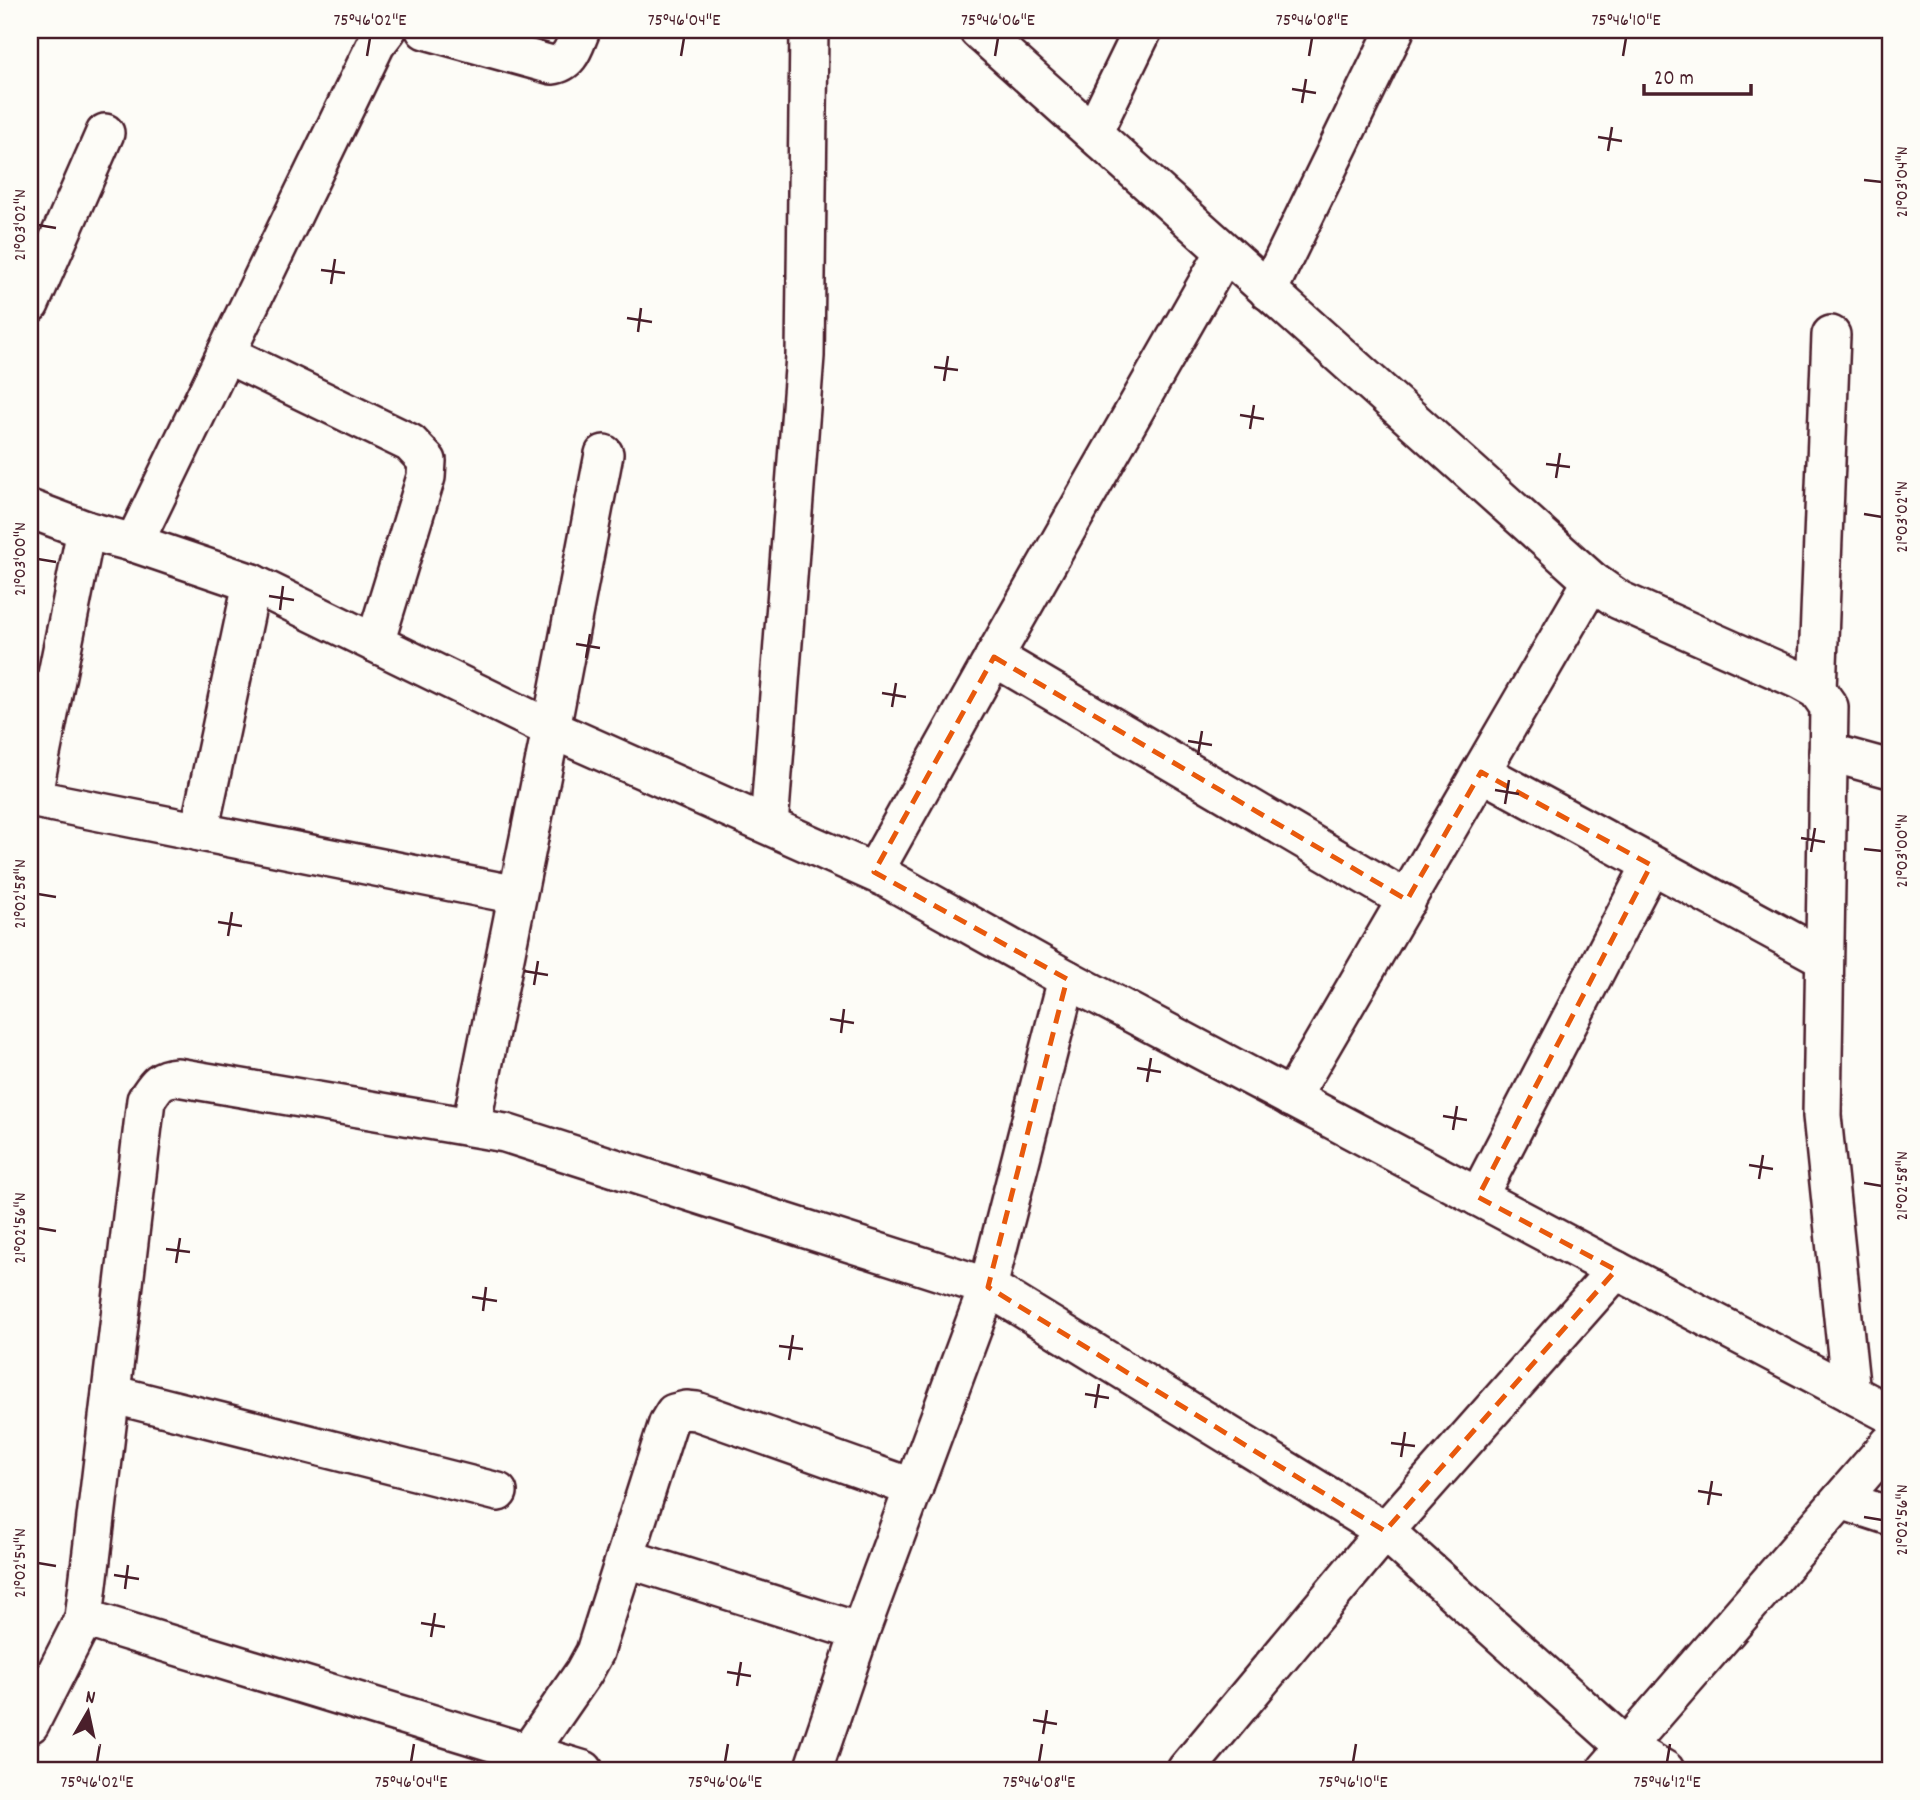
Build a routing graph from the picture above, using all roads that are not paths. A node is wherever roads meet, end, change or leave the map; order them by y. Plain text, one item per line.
1 (387, 30) edge
2 (425, 30) edge
3 (581, 30) edge
4 (809, 30) edge
5 (978, 30) edge
6 (1143, 30) edge
7 (1395, 30) edge
8 (105, 133) dead end
9 (1093, 133) junction
10 (1225, 252) junction
11 (1268, 290) junction
12 (30, 304) edge
13 (1831, 335) dead end
14 (226, 354) junction
15 (604, 454) dead end
16 (30, 509) edge
17 (86, 530) junction
18 (134, 543) junction
19 (1592, 581) junction
20 (252, 583) junction
21 (375, 643) junction
22 (994, 657) junction
23 (1816, 690) junction
24 (551, 729) junction
25 (1828, 752) junction
26 (1890, 769) edge
27 (1481, 772) junction
28 (31, 799) edge
29 (769, 825) junction
30 (198, 832) junction
31 (1651, 865) junction
32 (874, 872) junction
33 (517, 895) junction
34 (1407, 900) junction
35 (1824, 958) junction
36 (1067, 979) junction
37 (1291, 1098) junction
38 (471, 1126) junction
39 (1478, 1197) junction
40 (1616, 1270) junction
41 (988, 1287) junction
42 (111, 1394) junction
43 (1852, 1394) junction
44 (1890, 1414) edge
45 (1890, 1443) edge
46 (914, 1488) junction
47 (498, 1492) dead end
48 (1841, 1500) junction
49 (1890, 1516) edge
50 (1385, 1531) junction
51 (625, 1558) junction
52 (84, 1618) junction
53 (860, 1632) junction
54 (30, 1724) edge
55 (528, 1753) junction
56 (1616, 1759) edge
57 (584, 1770) edge
58 (813, 1770) edge
59 (1186, 1770) edge
60 (1665, 1770) edge

1 - 14 street
2 - 3 street
4 - 29 street
5 - 9 street
6 - 9 street
7 - 11 street
8 - 12 street
9 - 10 street
10 - 11 street
10 - 22 street
11 - 19 street
13 - 23 street
14 - 18 street
14 - 21 street
15 - 24 street
16 - 17 street
17 - 18 street
17 - 28 street
18 - 20 street
19 - 23 street
19 - 27 street
20 - 21 street
20 - 30 street
21 - 24 street
22 - 32 street
22 - 34 street
23 - 25 street
24 - 29 street
24 - 33 street
25 - 26 street
25 - 35 street
27 - 31 street
27 - 34 street
28 - 30 street
29 - 32 street
30 - 33 street
31 - 35 street
31 - 39 street
32 - 36 street
33 - 38 street
34 - 37 street
35 - 43 street
36 - 37 street
36 - 41 street
37 - 39 street
38 - 41 street
38 - 42 street
39 - 40 street
40 - 43 street
40 - 50 street
41 - 46 street
41 - 50 street
42 - 47 street
42 - 52 street
43 - 44 street
45 - 48 street
46 - 51 street
46 - 53 street
48 - 49 street
48 - 56 street
50 - 56 street
50 - 59 street
51 - 53 street
51 - 55 street
52 - 54 street
52 - 55 street
53 - 58 street
55 - 57 street
56 - 60 street

